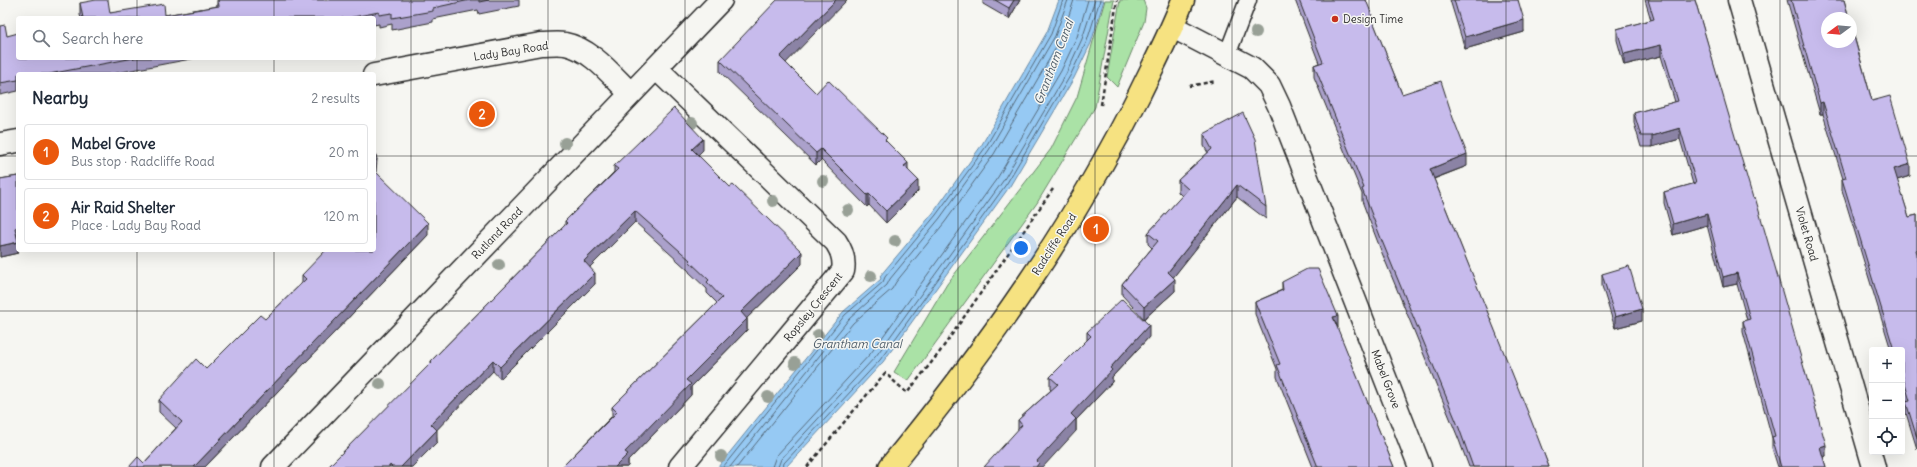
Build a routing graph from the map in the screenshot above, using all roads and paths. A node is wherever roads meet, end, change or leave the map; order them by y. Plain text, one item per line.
1 (721, 0) edge
2 (1117, 0) edge
3 (1183, 0) edge
4 (1248, 0) edge
5 (1739, 0) edge
6 (1173, 27) junction
7 (1227, 55) junction
8 (656, 68) junction
9 (376, 75) edge
10 (631, 94) junction
11 (1100, 110) dead end
12 (16, 141) edge
13 (0, 144) edge
14 (1056, 184) dead end
15 (273, 467) edge
16 (680, 467) edge
17 (807, 467) edge
18 (890, 467) edge
19 (1420, 467) edge
20 (1874, 467) edge

1 - 8 street, Rutland Road
2 - 11 path
3 - 6 highway, Radcliffe Road
4 - 7 lane
5 - 20 street, Violet Road
6 - 7 street, Mabel Grove
6 - 18 highway, Radcliffe Road
7 - 19 street, Mabel Grove
8 - 10 street, Rutland Road
8 - 16 street, Ropsley Crescent
9 - 10 street, Lady Bay Road
10 - 15 street, Rutland Road
12 - 13 street
14 - 17 path

